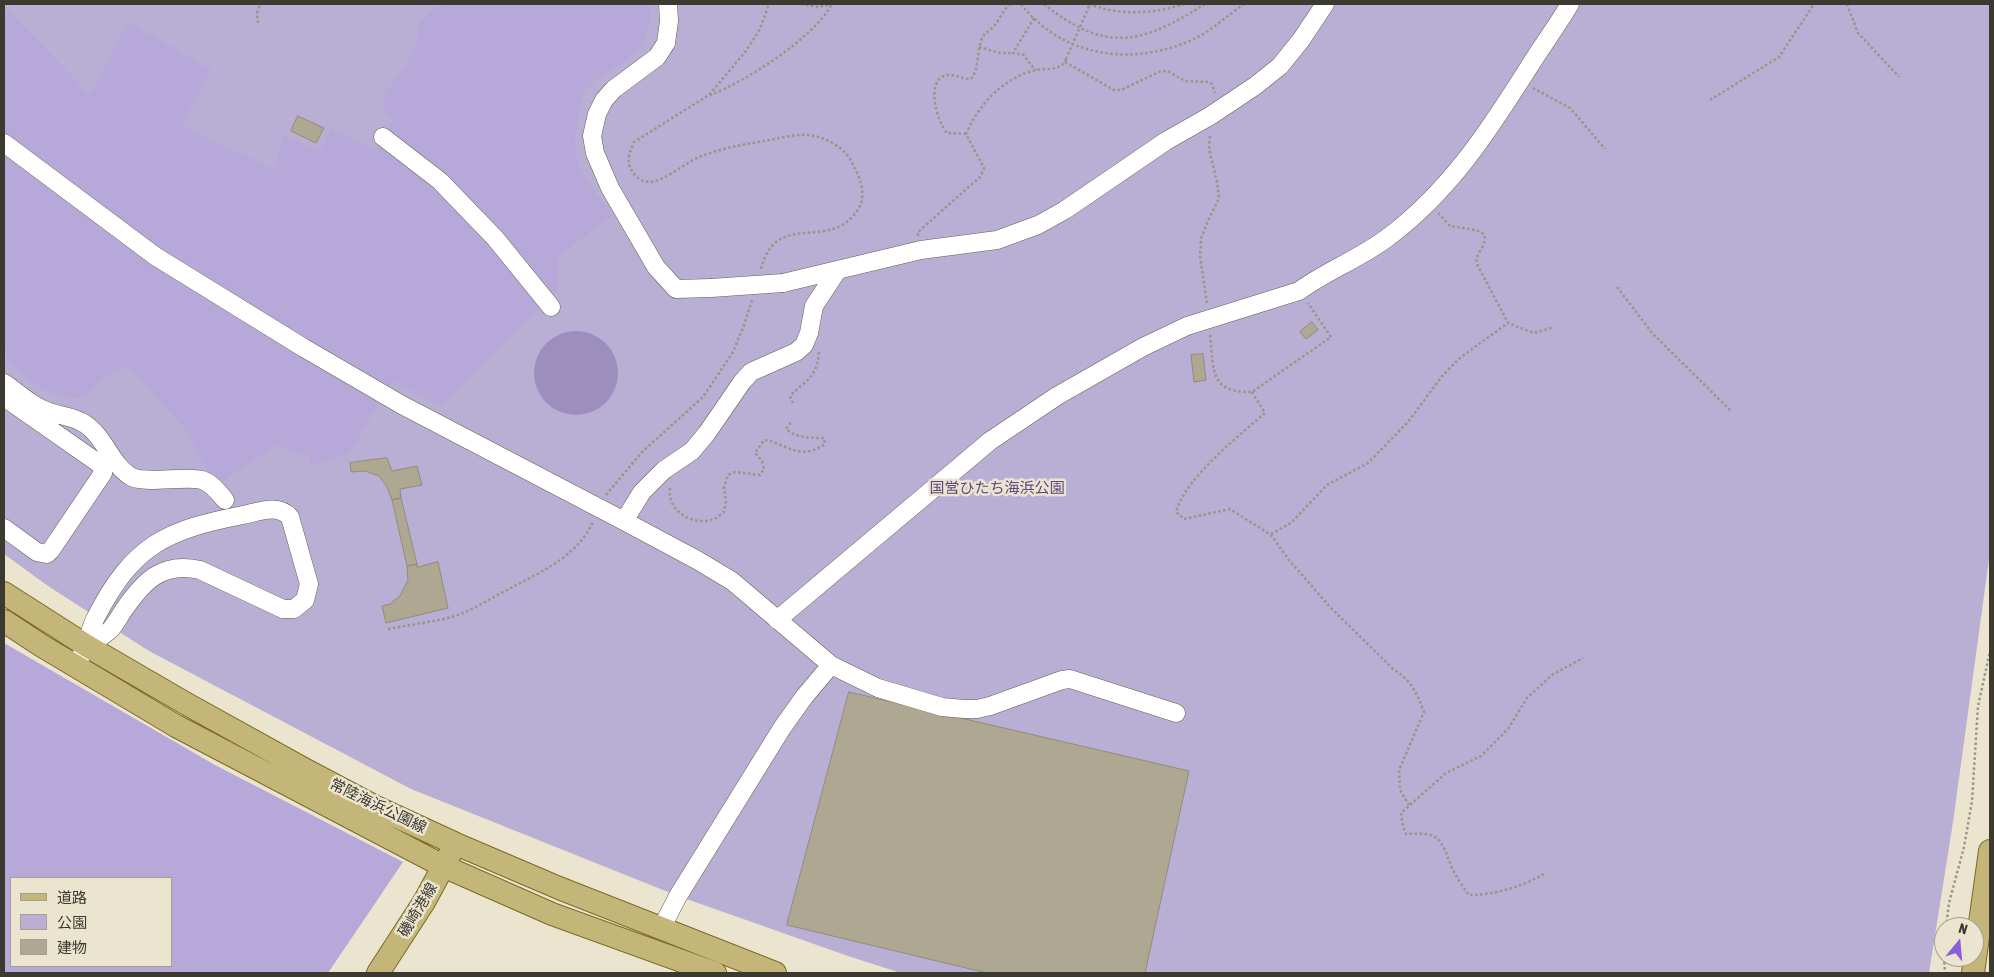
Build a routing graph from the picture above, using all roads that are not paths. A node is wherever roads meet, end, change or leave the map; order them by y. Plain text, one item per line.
1 (668, 4) edge
2 (1325, 4) edge
3 (1570, 4) edge
4 (383, 137) dead end
5 (4, 143) edge
6 (837, 271) junction
7 (552, 307) dead end
8 (4, 383) edge
9 (4, 396) edge
10 (225, 500) dead end
11 (624, 521) junction
12 (4, 528) edge
13 (4, 593) edge
14 (777, 620) junction
15 (4, 621) edge
16 (87, 646) junction
17 (75, 665) junction
18 (831, 665) junction
19 (1176, 713) dead end
20 (456, 844) junction
21 (1990, 851) edge
22 (443, 866) junction
23 (661, 929) junction
24 (378, 973) edge
25 (715, 973) edge
26 (775, 973) edge
27 (1973, 973) edge

1 - 6 street, bridge
2 - 6 street
3 - 14 street
4 - 7 street
5 - 11 street
6 - 11 street
8 - 10 street
9 - 12 street
11 - 14 street
13 - 16 main road, 常陸海浜公園線
14 - 18 street
15 - 17 main road, 常陸海浜公園線
16 - 16 street
16 - 17 street
16 - 20 main road, 常陸海浜公園線
17 - 22 main road, 常陸海浜公園線
18 - 19 street
18 - 23 street
20 - 22 main road, 磯崎港線
20 - 23 main road, 常陸海浜公園線
21 - 27 main road
22 - 24 main road, 磯崎港線
22 - 25 main road, 常陸海浜公園線
23 - 26 main road, 常陸海浜公園線

